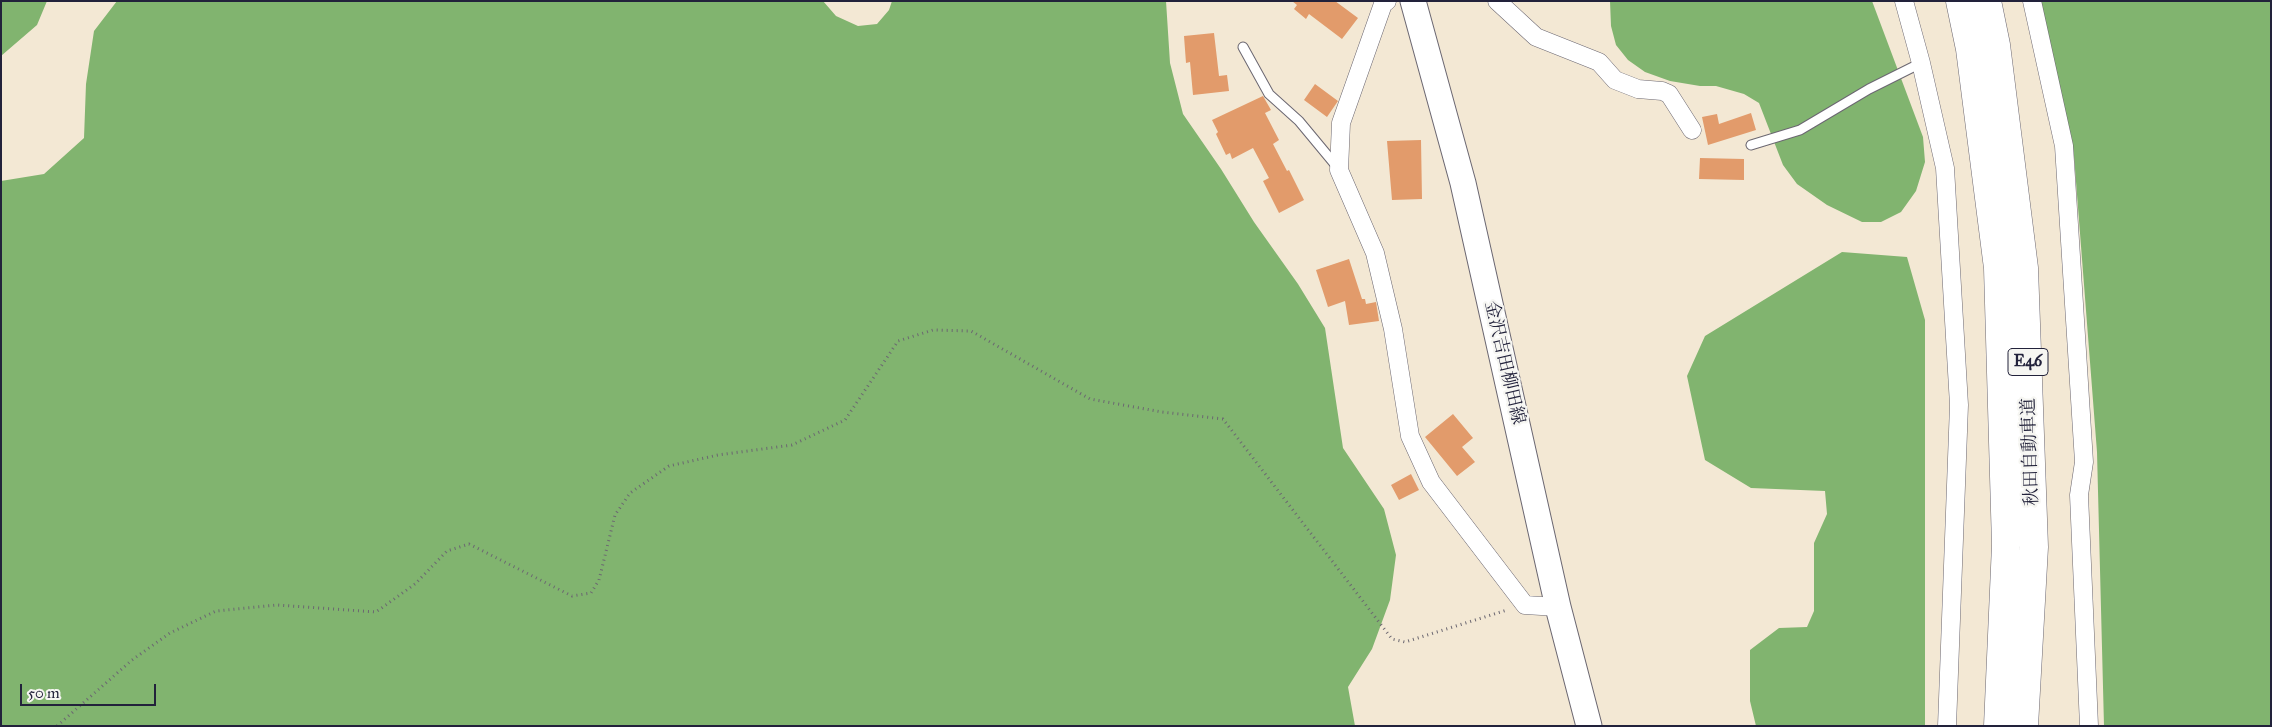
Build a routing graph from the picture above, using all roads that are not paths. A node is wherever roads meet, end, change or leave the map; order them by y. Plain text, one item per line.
1 (1386, 1) edge
2 (1413, 1) edge
3 (1497, 1) edge
4 (1904, 1) edge
5 (1960, 1) edge
6 (1987, 1) edge
7 (2032, 1) edge
8 (1244, 47) dead end
9 (1921, 62) junction
10 (1692, 130) dead end
11 (1751, 146) dead end
12 (1339, 170) junction
13 (1558, 607) junction
14 (1589, 726) edge
15 (1947, 726) edge
16 (1998, 726) edge
17 (2024, 726) edge
18 (2089, 726) edge

1 - 12 street
2 - 13 main road, 金沢吉田柳田線
3 - 10 street
4 - 9 street
5 - 16 highway, 秋田自動車道 / E46
6 - 17 highway, 秋田自動車道 / E46
7 - 18 street
8 - 12 lane
9 - 11 lane
9 - 15 street
12 - 13 street
13 - 14 main road, 金沢吉田柳田線

